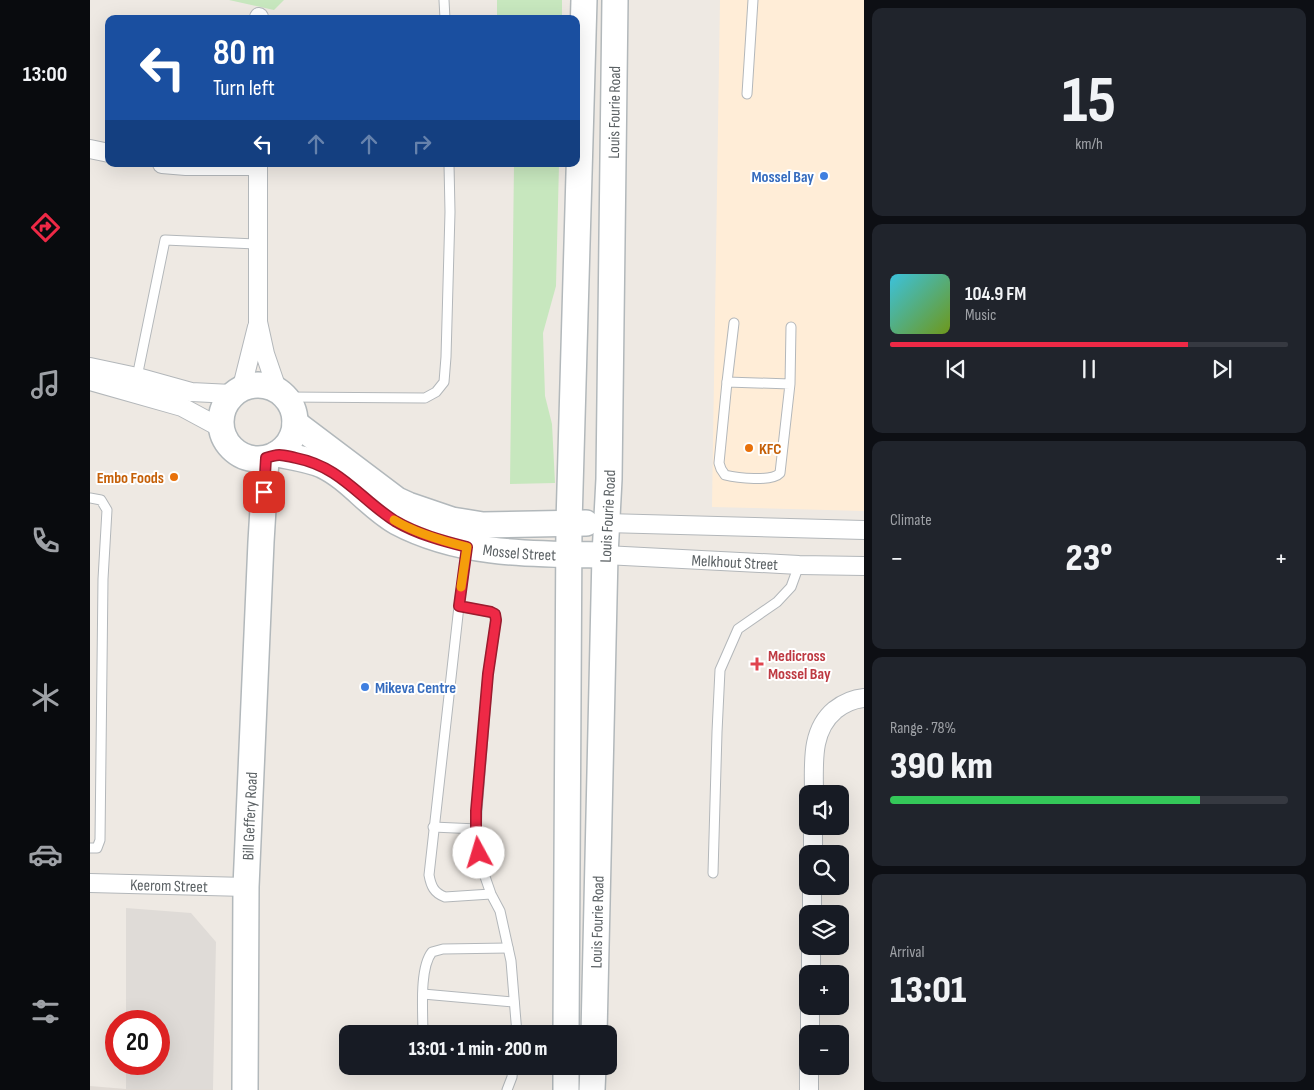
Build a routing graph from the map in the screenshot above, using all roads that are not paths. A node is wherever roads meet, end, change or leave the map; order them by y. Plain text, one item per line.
1 (444, 0) edge
2 (584, 0) edge
3 (615, 0) edge
4 (753, 0) edge
5 (445, 15) edge
6 (747, 94) dead end
7 (580, 139) edge
8 (90, 149) edge
9 (105, 153) edge
10 (258, 167) edge
11 (449, 167) edge
12 (579, 167) edge
13 (258, 244) junction
14 (258, 322) junction
15 (734, 323) dead end
16 (791, 326) dead end
17 (90, 366) edge
18 (137, 377) junction
19 (90, 381) edge
20 (726, 382) junction
21 (790, 384) junction
22 (237, 391) junction
23 (281, 393) junction
24 (295, 423) junction
25 (220, 428) junction
26 (263, 457) junction
27 (90, 498) edge
28 (569, 523) junction
29 (606, 523) junction
30 (864, 530) edge
31 (467, 547) junction
32 (569, 555) junction
33 (605, 555) junction
34 (799, 565) junction
35 (864, 566) edge
36 (459, 606) junction
37 (864, 698) edge
38 (814, 785) edge
39 (433, 828) junction
40 (476, 829) junction
41 (90, 848) edge
42 (713, 873) dead end
43 (90, 883) edge
44 (246, 887) junction
45 (491, 894) junction
46 (508, 948) junction
47 (423, 994) junction
48 (514, 1002) junction
49 (424, 1025) edge
50 (516, 1025) edge
51 (566, 1025) edge
52 (594, 1025) edge
53 (512, 1075) edge
54 (566, 1075) edge
55 (593, 1075) edge
56 (809, 1075) edge
57 (245, 1090) edge
58 (507, 1090) edge
59 (566, 1090) edge
60 (592, 1090) edge
61 (809, 1090) edge

1 - 5 lane
2 - 7 main road, Louis Fourie Road
3 - 29 main road, Louis Fourie Road
4 - 6 lane
8 - 9 street
10 - 13 street
11 - 23 lane
12 - 28 main road, Louis Fourie Road
13 - 14 street
13 - 18 lane
14 - 22 street
14 - 23 street
15 - 20 lane
16 - 21 lane
17 - 18 street
18 - 22 street
19 - 25 street
20 - 21 lane
20 - 21 lane
22 - 23 main road
22 - 25 main road
23 - 24 main road
24 - 26 main road
24 - 28 main road, Mossel Street
25 - 26 main road
26 - 31 main road, Mossel Street
26 - 44 main road, Bill Geffery Road
27 - 41 lane
28 - 29 main road, Mossel Street
28 - 32 main road, Louis Fourie Road
29 - 30 street
29 - 33 main road, Louis Fourie Road
31 - 32 main road, Mossel Street
31 - 36 lane
32 - 33 main road, Mossel Street
32 - 51 main road, Louis Fourie Road
33 - 34 street, Melkhout Street
33 - 52 main road, Louis Fourie Road
34 - 35 street, Melkhout Street
34 - 42 lane
36 - 39 lane
36 - 40 lane
37 - 38 street
39 - 40 lane
39 - 45 lane
40 - 45 lane
43 - 44 street, Keerom Street
44 - 57 main road, Bill Geffery Road
45 - 46 lane
46 - 47 lane
46 - 48 lane
47 - 48 lane
47 - 49 lane
48 - 50 lane
53 - 58 lane
54 - 59 main road
55 - 60 main road
56 - 61 street

